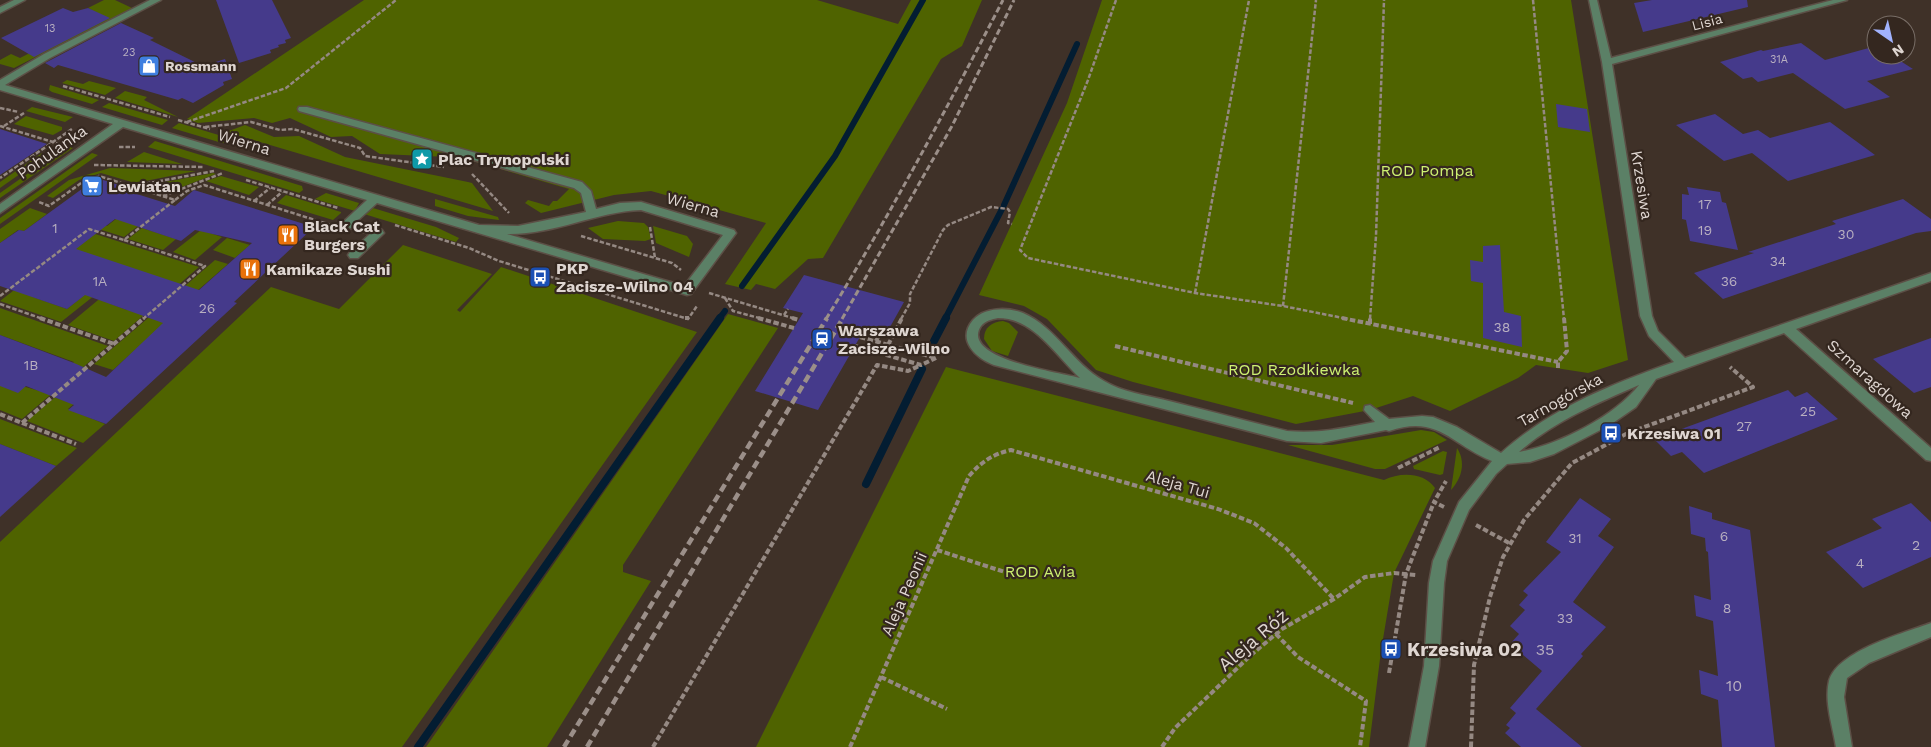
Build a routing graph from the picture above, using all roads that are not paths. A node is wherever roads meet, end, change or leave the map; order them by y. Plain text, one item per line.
1 (21, 0) edge
2 (157, 0) edge
3 (1592, 0) edge
4 (1843, 0) edge
5 (0, 10) edge
6 (1606, 62) junction
7 (0, 86) edge
8 (303, 109) dead end
9 (123, 122) junction
10 (375, 198) junction
11 (0, 209) edge
12 (592, 213) junction
13 (479, 229) junction
14 (354, 255) dead end
15 (1931, 277) edge
16 (1786, 328) junction
17 (1683, 364) junction
18 (1651, 376) junction
19 (1115, 392) junction
20 (1370, 410) road end
21 (1389, 426) junction
22 (1931, 456) edge
23 (1501, 459) junction
24 (1931, 630) edge
25 (1417, 747) edge
26 (1844, 747) edge

1 - 5 street
2 - 7 street
3 - 6 street, Krzesiwa
4 - 6 street, Lisia
6 - 17 street, Krzesiwa
7 - 9 street, Wierna
8 - 12 street
9 - 10 street, Wierna
9 - 11 street, Pohulanka
10 - 13 street, Wierna
10 - 14 street
12 - 13 street, Wierna
12 - 13 street, Wierna
15 - 16 street, Tarnogórska
16 - 17 street, Tarnogórska
16 - 22 street, Szmaragdowa
17 - 18 street, Tarnogórska
18 - 23 street, Tarnogórska
18 - 23 street
19 - 19 street
19 - 21 street
20 - 21 street
21 - 23 street
23 - 25 street, Tarnogórska
24 - 26 street

